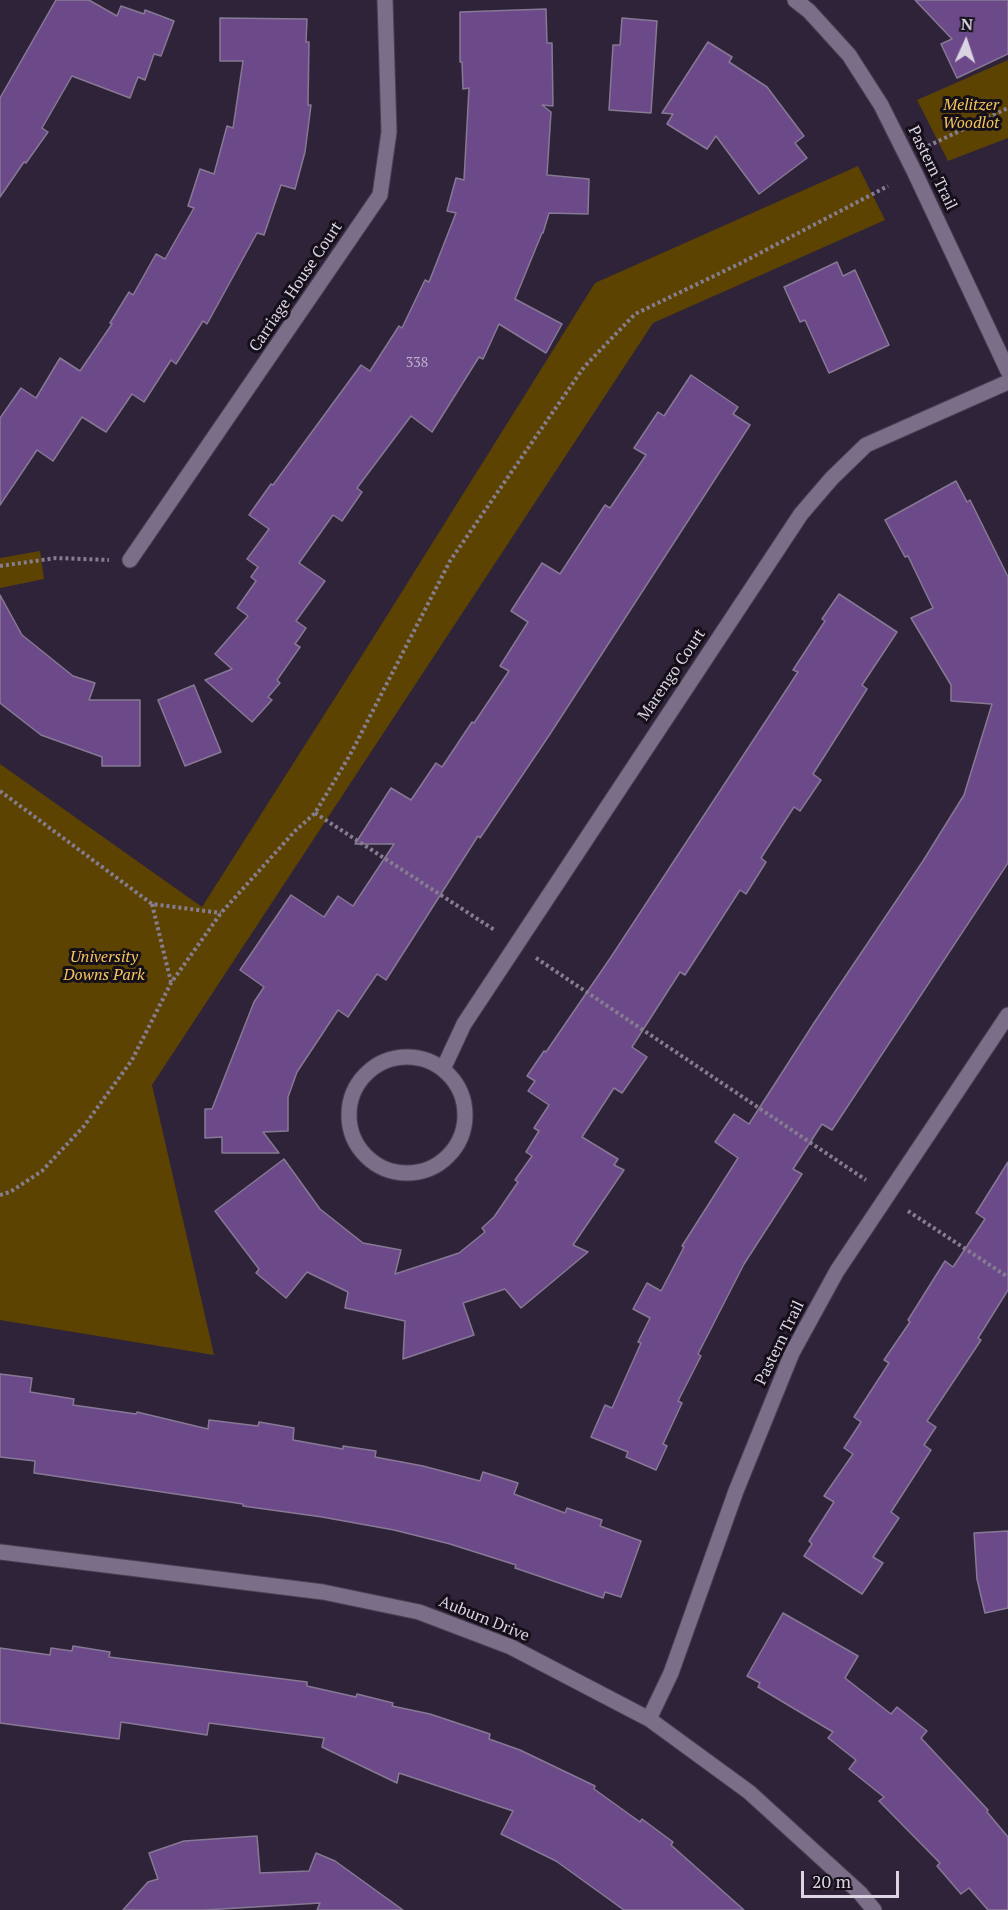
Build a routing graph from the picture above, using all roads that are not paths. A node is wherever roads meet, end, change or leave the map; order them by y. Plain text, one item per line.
1 (385, 0) edge
2 (795, 0) edge
3 (1008, 371) edge
4 (1008, 382) edge
5 (130, 560) road end
6 (1008, 1014) edge
7 (443, 1069) junction
8 (0, 1552) edge
9 (649, 1719) junction
10 (874, 1910) edge

1 - 5 street, Carriage House Court
2 - 3 street, Pastern Trail
4 - 7 street, Marengo Court
6 - 9 street, Pastern Trail
7 - 7 street
8 - 9 street, Auburn Drive
9 - 10 street, Auburn Drive

